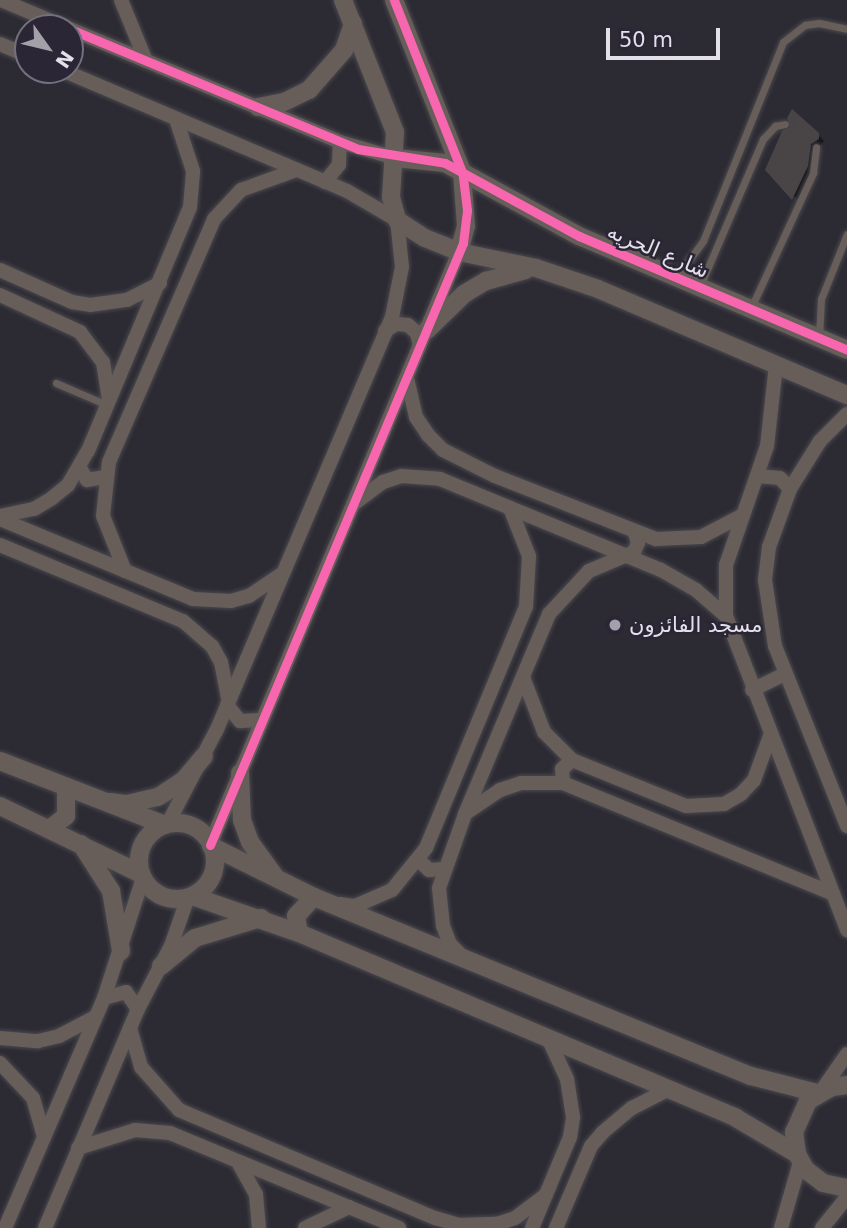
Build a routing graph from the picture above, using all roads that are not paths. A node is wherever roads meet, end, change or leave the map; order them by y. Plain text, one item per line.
1 (2, 0) edge
2 (121, 0) edge
3 (343, 0) edge
4 (394, 0) edge
5 (34, 14) edge
6 (353, 24) junction
7 (847, 30) edge
8 (84, 35) edge
9 (146, 61) junction
10 (84, 79) edge
11 (258, 107) junction
12 (176, 119) junction
13 (785, 124) dead end
14 (340, 142) junction
15 (816, 147) dead end
16 (395, 158) junction
17 (296, 170) junction
18 (463, 172) junction
19 (325, 182) junction
20 (190, 207) junction
21 (214, 219) junction
22 (397, 220) junction
23 (847, 234) edge
24 (459, 252) junction
25 (536, 268) junction
26 (0, 270) edge
27 (676, 278) junction
28 (160, 282) junction
29 (699, 288) junction
30 (0, 295) edge
31 (72, 302) junction
32 (750, 309) junction
33 (64, 322) junction
34 (385, 332) junction
35 (424, 338) junction
36 (819, 338) junction
37 (847, 350) edge
38 (776, 365) junction
39 (407, 376) junction
40 (56, 383) dead end
41 (847, 395) edge
42 (108, 403) junction
43 (847, 414) edge
44 (80, 468) junction
45 (495, 476) junction
46 (757, 476) junction
47 (104, 477) junction
48 (790, 489) junction
49 (486, 498) junction
50 (351, 506) junction
51 (510, 508) junction
52 (741, 516) junction
53 (0, 518) edge
54 (635, 533) junction
55 (0, 545) edge
56 (627, 555) junction
57 (124, 571) junction
58 (282, 574) junction
59 (193, 598) junction
60 (526, 607) junction
61 (549, 614) junction
62 (726, 616) junction
63 (183, 621) junction
64 (785, 674) junction
65 (523, 677) junction
66 (752, 690) junction
67 (228, 702) junction
68 (260, 720) junction
69 (770, 736) junction
70 (204, 756) junction
71 (572, 760) junction
72 (0, 761) edge
73 (240, 772) junction
74 (563, 783) junction
75 (66, 790) junction
76 (96, 800) junction
77 (0, 806) edge
78 (465, 814) junction
79 (166, 825) junction
80 (847, 826) edge
81 (51, 827) junction
82 (79, 841) junction
83 (211, 845) junction
84 (420, 861) junction
85 (443, 869) junction
86 (142, 876) junction
87 (279, 880) junction
88 (833, 894) junction
89 (190, 897) junction
90 (314, 897) junction
91 (335, 904) junction
92 (261, 918) junction
93 (847, 930) edge
94 (299, 933) junction
95 (121, 951) junction
96 (461, 955) junction
97 (161, 966) junction
98 (104, 998) junction
99 (138, 1009) junction
100 (96, 1016) junction
101 (130, 1028) junction
102 (0, 1038) edge
103 (549, 1040) junction
104 (847, 1054) edge
105 (0, 1063) edge
106 (847, 1085) edge
107 (667, 1090) junction
108 (818, 1093) junction
109 (179, 1110) junction
110 (170, 1133) junction
111 (570, 1137) junction
112 (44, 1138) junction
113 (591, 1146) junction
114 (78, 1148) junction
115 (798, 1158) junction
116 (237, 1161) junction
117 (847, 1188) edge
118 (546, 1195) junction
119 (847, 1197) edge
120 (349, 1208) junction
121 (459, 1227) edge
122 (5, 1228) edge
123 (45, 1228) edge
124 (259, 1228) edge
125 (305, 1228) edge
126 (399, 1228) edge
127 (532, 1228) edge
128 (556, 1228) edge
129 (780, 1228) edge
130 (822, 1228) edge

1 - 5 street
2 - 9 street
3 - 6 street
4 - 18 street
6 - 11 street
6 - 16 street
7 - 27 lane
8 - 9 street
9 - 11 street
10 - 12 street
11 - 14 street
12 - 17 street
12 - 20 street
13 - 29 lane
14 - 16 street
14 - 19 street
15 - 32 lane
16 - 18 street, شارع الحريه
16 - 22 street
17 - 19 street
17 - 21 street
18 - 24 street
18 - 27 street, شارع الحريه
19 - 22 street
20 - 21 street
20 - 28 street
21 - 47 street
22 - 24 street
22 - 34 street
23 - 36 lane
24 - 25 street
24 - 35 street
25 - 35 street
25 - 38 street
26 - 31 street
27 - 29 street, شارع الحريه
28 - 31 street
28 - 42 street
29 - 32 street, شارع الحريه
30 - 33 street
31 - 33 street
32 - 36 street, شارع الحريه
33 - 42 street
34 - 35 street
34 - 58 street
35 - 39 street
36 - 37 street, شارع الحريه
38 - 41 street
38 - 46 street
39 - 45 street
39 - 50 street
40 - 42 lane
42 - 44 street
43 - 48 street
44 - 47 street
44 - 53 street
45 - 49 street
45 - 54 street
46 - 48 street
46 - 52 street
47 - 57 street
48 - 64 street
49 - 50 street
49 - 51 street
50 - 68 street
51 - 56 street
51 - 60 street
52 - 54 street
52 - 62 street
53 - 57 street
54 - 56 street
55 - 63 street
56 - 61 street
56 - 62 street
57 - 59 street
58 - 59 street
58 - 67 street
59 - 63 street
60 - 61 street
60 - 84 street
61 - 65 street
62 - 66 street
63 - 67 street
64 - 66 street
64 - 80 street
65 - 71 street
65 - 78 street
66 - 69 street
67 - 68 street
67 - 70 street
68 - 73 street
69 - 71 street
69 - 88 street
70 - 76 street
70 - 79 street
71 - 74 street
72 - 75 street
73 - 83 street
73 - 87 street
74 - 78 street
74 - 88 street
75 - 76 street
75 - 81 street
76 - 79 street
77 - 81 street
78 - 85 street
79 - 83 street
79 - 86 street
81 - 82 street
82 - 86 street
82 - 95 street
83 - 87 street
83 - 89 street
84 - 85 street
84 - 91 street
85 - 96 street
86 - 89 street
86 - 95 street
87 - 90 street
88 - 93 street
89 - 92 street
89 - 97 street
90 - 91 street
90 - 94 street
91 - 96 street
92 - 94 street
92 - 97 street
94 - 103 street
95 - 98 street
96 - 108 street
97 - 99 street
98 - 99 street
98 - 100 street
99 - 101 street
100 - 102 street
100 - 112 street
101 - 109 street
101 - 114 street
103 - 107 street
103 - 111 street
104 - 108 street
105 - 112 street
106 - 108 street
107 - 113 street
107 - 115 street
108 - 115 street
109 - 110 street
109 - 121 street
110 - 114 street
110 - 116 street
111 - 113 street
111 - 118 street
112 - 122 street
113 - 128 street
114 - 123 street
115 - 117 street
115 - 129 street
116 - 120 street
116 - 124 street
118 - 121 street
118 - 127 street
119 - 130 street
120 - 125 street
120 - 126 street

